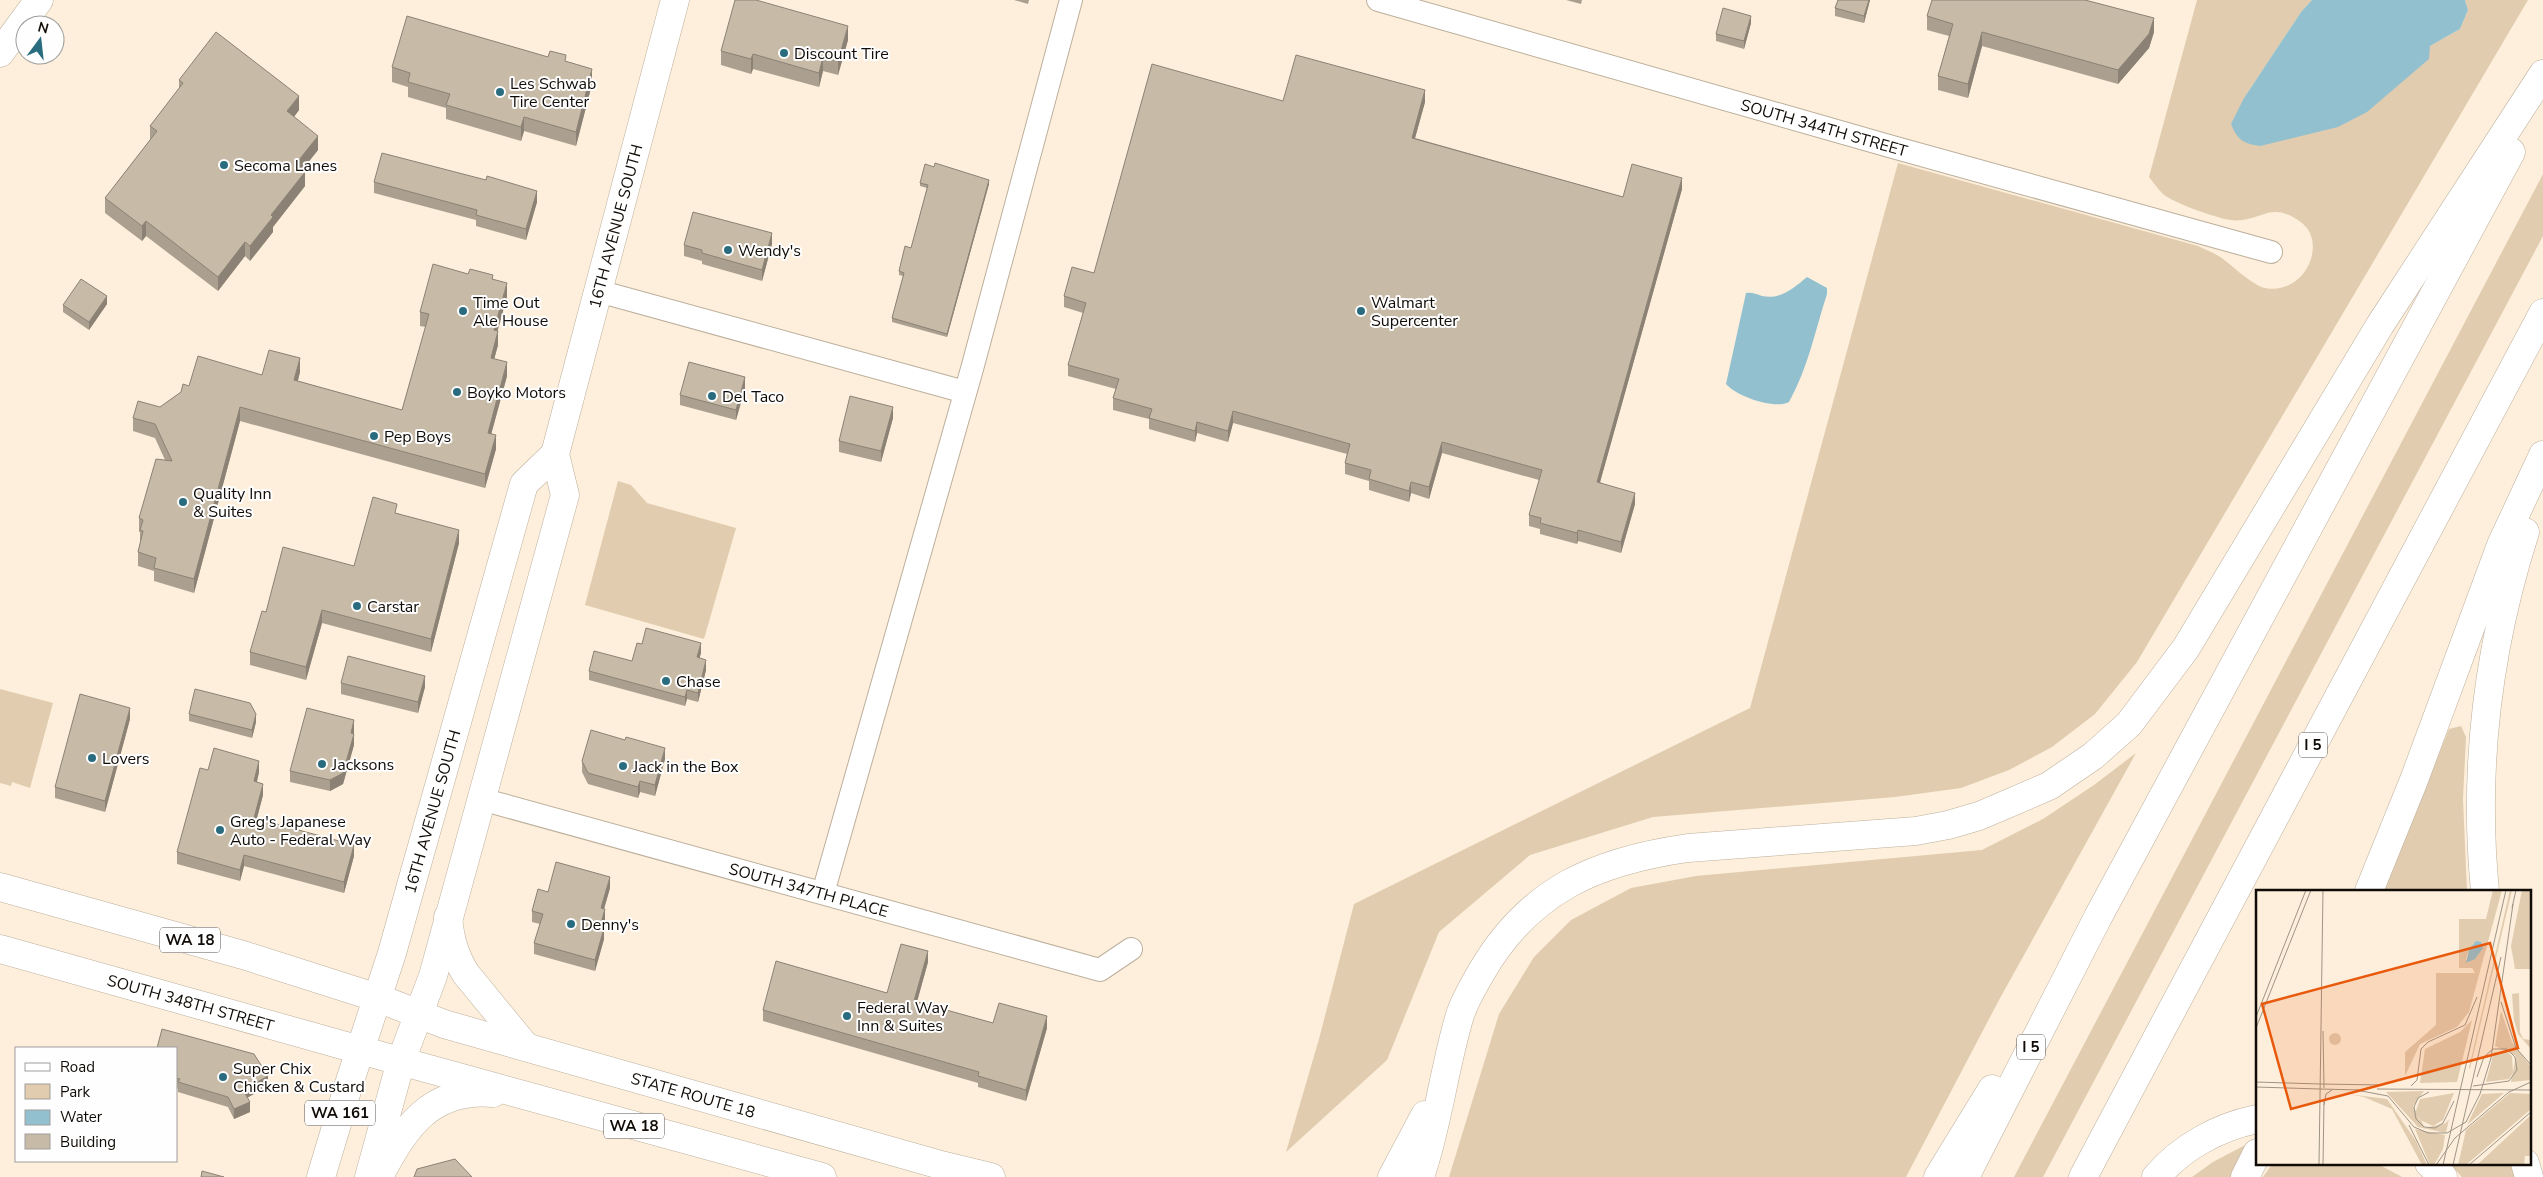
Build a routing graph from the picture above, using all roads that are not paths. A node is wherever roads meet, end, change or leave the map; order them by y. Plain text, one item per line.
1 (39, 0) edge
2 (675, 0) edge
3 (1071, 0) edge
4 (1378, 0) edge
5 (1442, 8) edge
6 (0, 53) edge
7 (2543, 74) edge
8 (2543, 94) edge
9 (2271, 252) dead end
10 (598, 292) junction
11 (2543, 313) edge
12 (965, 392) junction
13 (555, 454) junction
14 (2543, 456) edge
15 (2543, 475) edge
16 (481, 799) junction
17 (0, 887) edge
18 (2369, 890) edge
19 (2485, 890) edge
20 (824, 892) junction
21 (448, 917) junction
22 (2098, 917) junction
23 (0, 949) edge
24 (1131, 949) dead end
25 (398, 1005) junction
26 (526, 1046) junction
27 (381, 1055) junction
28 (1444, 1081) junction
29 (527, 1096) junction
30 (2256, 1119) edge
31 (2256, 1155) edge
32 (740, 1156) junction
33 (2430, 1164) edge
34 (2525, 1164) edge
35 (321, 1177) edge
36 (369, 1177) edge
37 (379, 1177) edge
38 (787, 1177) edge
39 (822, 1177) edge
40 (991, 1177) edge
41 (1392, 1177) edge
42 (1420, 1177) edge
43 (1938, 1177) edge
44 (1965, 1177) edge
45 (2083, 1177) edge
46 (2156, 1177) edge
47 (2245, 1177) edge
48 (2443, 1177) edge
49 (2529, 1177) edge

1 - 6 main road
2 - 10 main road, 16TH AVENUE SOUTH
3 - 12 street
4 - 5 street, SOUTH 344TH STREET
5 - 9 street, SOUTH 344TH STREET
7 - 28 main road
8 - 22 main road, I 5
10 - 12 street
10 - 13 main road, 16TH AVENUE SOUTH
11 - 45 main road, I 5
12 - 20 street
13 - 16 main road, 16TH AVENUE SOUTH
13 - 25 main road, 16TH AVENUE SOUTH
14 - 18 main road
15 - 19 main road
16 - 20 street, SOUTH 347TH PLACE
16 - 21 main road, 16TH AVENUE SOUTH
17 - 25 main road, WA 18
20 - 24 street, SOUTH 347TH PLACE
21 - 25 main road, 16TH AVENUE SOUTH
21 - 26 main road
22 - 43 main road
22 - 44 main road, I 5
23 - 27 main road, SOUTH 348TH STREET / WA 18
25 - 26 main road, STATE ROUTE 18 / WA 18
25 - 27 main road, 16TH AVENUE SOUTH / WA 161
25 - 27 main road, 16TH AVENUE SOUTH / WA 161
26 - 40 main road, STATE ROUTE 18 / WA 18
27 - 29 main road, WA 18
27 - 35 main road, 16TH AVENUE SOUTH / WA 161
27 - 36 main road, 16TH AVENUE SOUTH / WA 161
28 - 41 main road
28 - 42 main road
29 - 32 main road, WA 18
29 - 37 main road
30 - 46 main road
31 - 47 main road
32 - 38 main road
32 - 39 main road, WA 18
33 - 48 main road
34 - 49 main road

